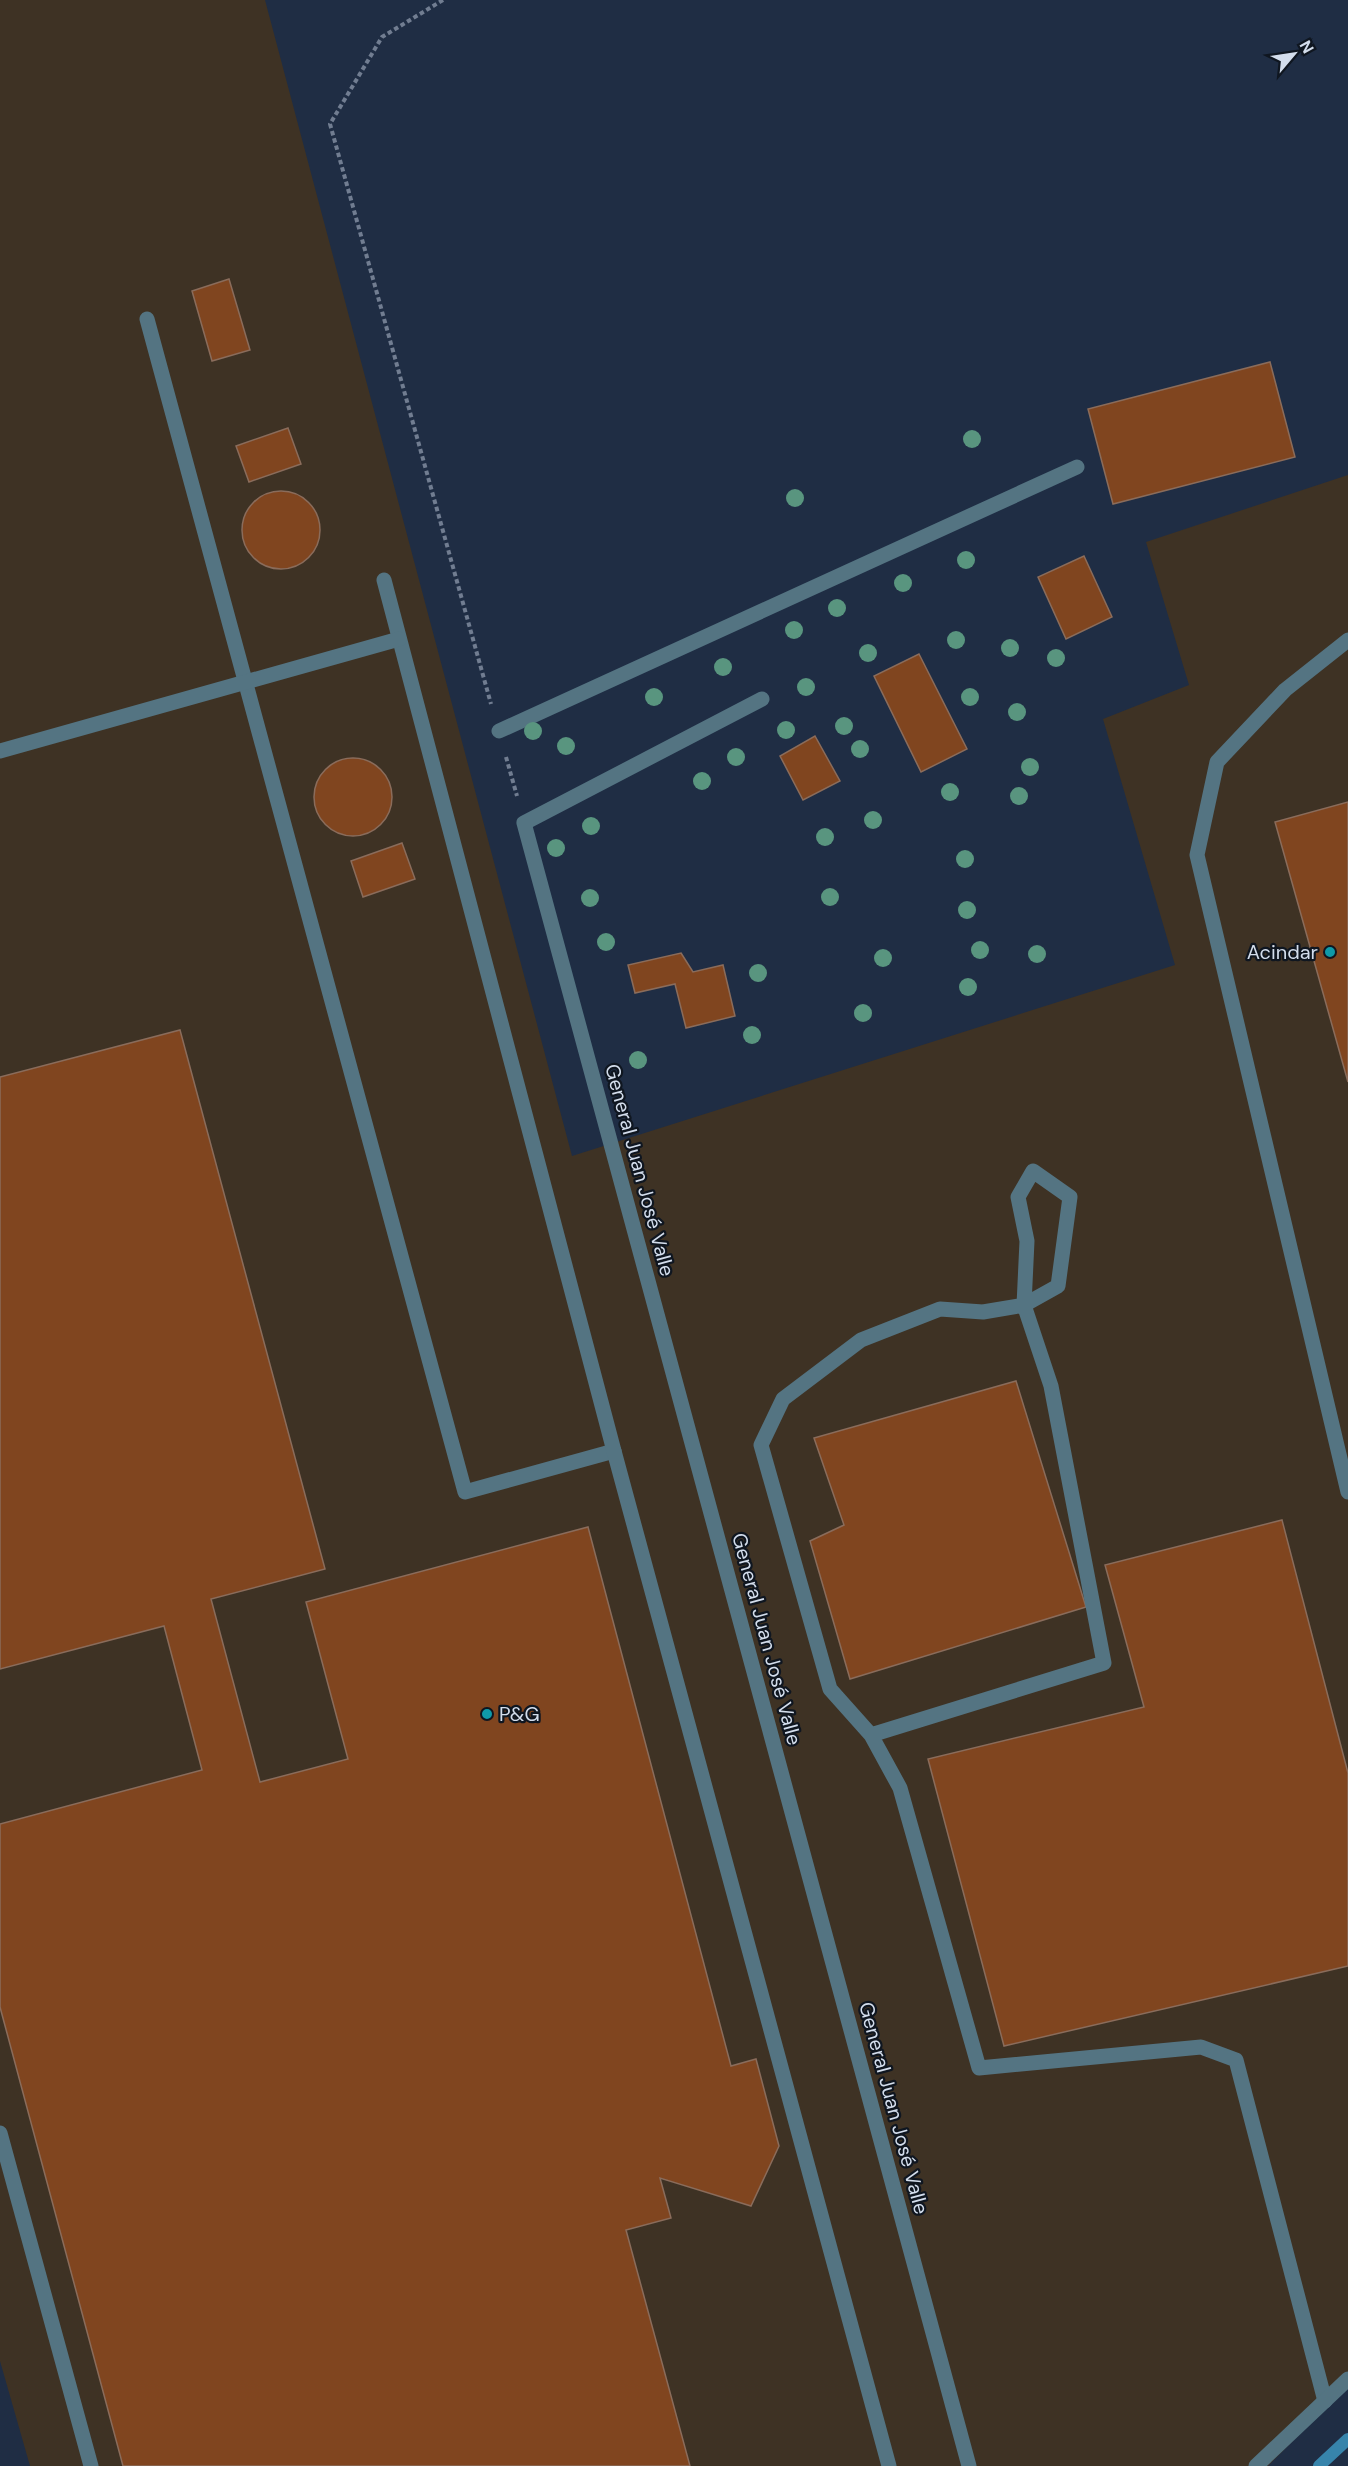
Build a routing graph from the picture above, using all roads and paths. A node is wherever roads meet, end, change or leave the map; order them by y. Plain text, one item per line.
1 (443, 0) edge
2 (147, 319) dead end
3 (1077, 467) dead end
4 (384, 580) dead end
5 (399, 639) junction
6 (1348, 640) edge
7 (246, 682) junction
8 (762, 699) dead end
9 (499, 731) junction
10 (0, 751) edge
11 (524, 823) junction
12 (1024, 1305) junction
13 (614, 1451) junction
14 (1348, 1492) edge
15 (871, 1735) junction
16 (0, 2133) edge
17 (1348, 2379) edge
18 (1324, 2402) junction
19 (91, 2466) edge
20 (889, 2466) edge
21 (969, 2466) edge
22 (1256, 2466) edge

1 - 9 path
2 - 7 street
3 - 9 street
4 - 5 street
5 - 7 street
5 - 13 street
6 - 14 street
7 - 10 street
7 - 13 street
8 - 11 street
9 - 11 path
11 - 21 street, General Juan José Valle
12 - 12 street
12 - 15 street
12 - 15 street
13 - 20 street
15 - 18 street
16 - 19 street
17 - 18 street
18 - 22 street

